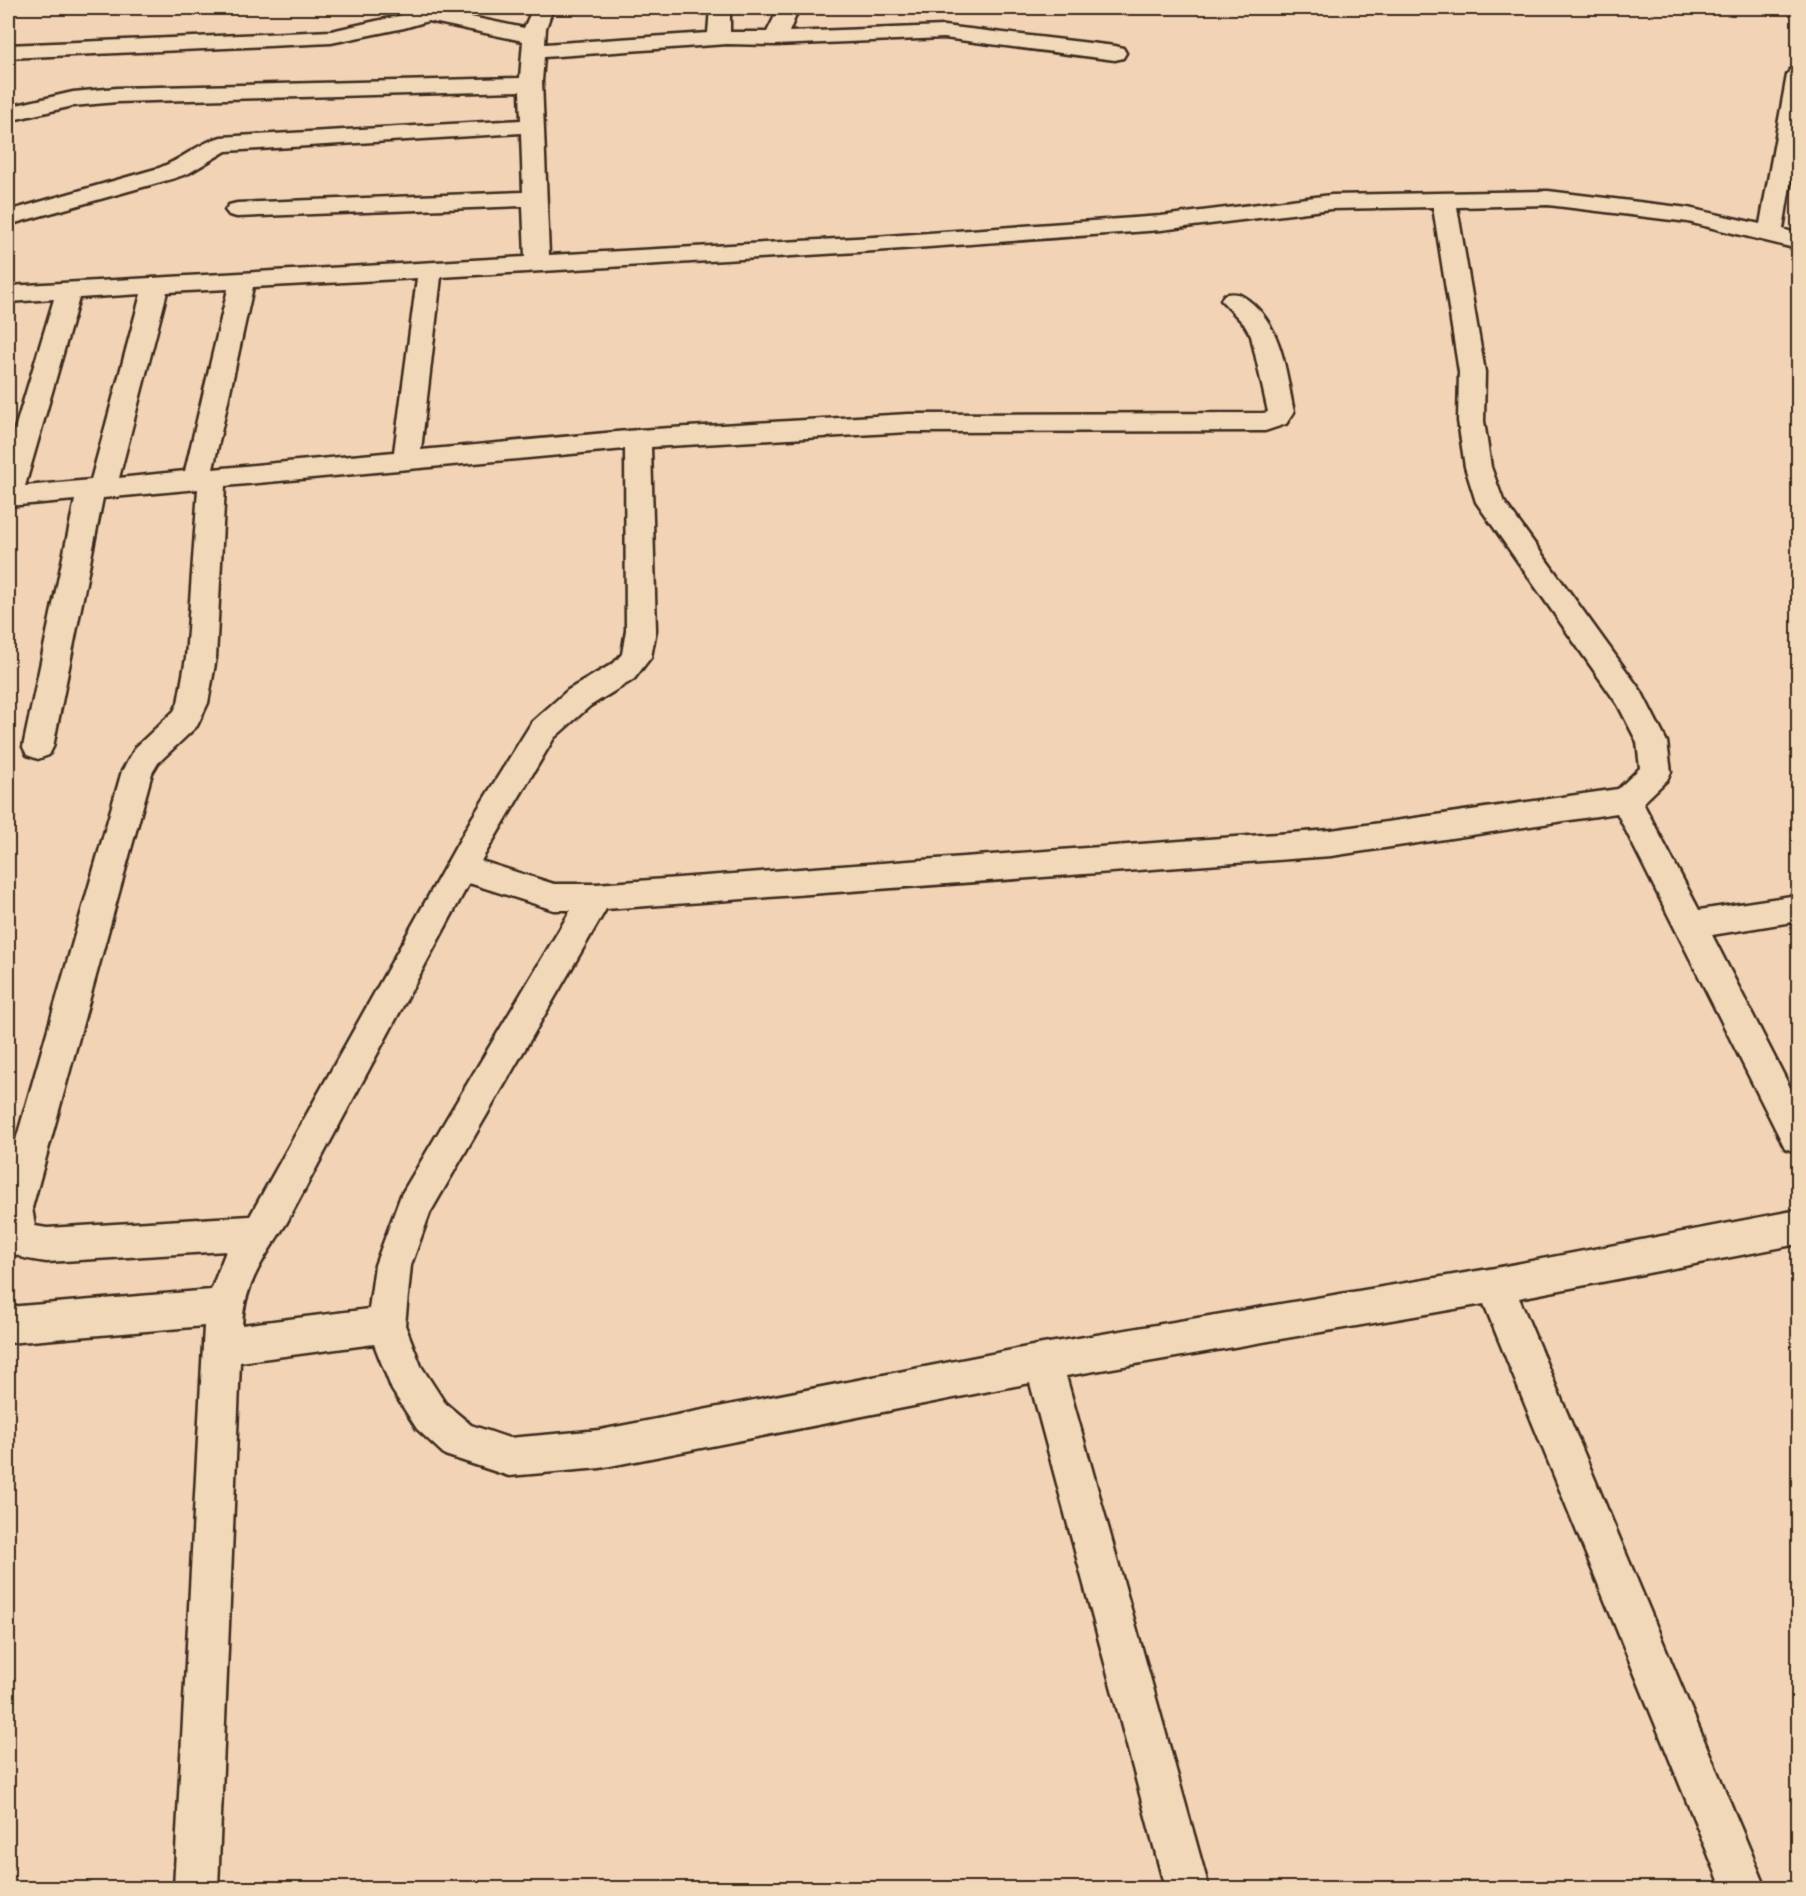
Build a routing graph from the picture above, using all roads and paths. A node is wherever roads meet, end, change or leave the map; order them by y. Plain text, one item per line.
1 (397, 8) edge
2 (543, 8) edge
3 (720, 8) edge
4 (789, 8) edge
5 (428, 14) junction
6 (719, 38) junction
7 (776, 39) junction
8 (534, 44) junction
9 (8, 51) edge
10 (1115, 53) dead end
11 (1798, 75) edge
12 (531, 84) junction
13 (8, 114) edge
14 (532, 126) junction
15 (1793, 133) edge
16 (534, 199) junction
17 (1444, 200) junction
18 (237, 210) dead end
19 (8, 218) edge
20 (1770, 233) junction
21 (1798, 242) edge
22 (537, 263) junction
23 (430, 269) junction
24 (242, 280) junction
25 (156, 286) junction
26 (69, 290) junction
27 (8, 294) edge
28 (1233, 300) dead end
29 (638, 439) junction
30 (406, 461) junction
31 (205, 479) junction
32 (96, 489) junction
33 (8, 497) edge
34 (38, 747) dead end
35 (1626, 800) junction
36 (471, 871) junction
37 (596, 897) junction
38 (1798, 908) edge
39 (1690, 925) junction
40 (1798, 1137) edge
41 (1798, 1227) edge
42 (260, 1232) junction
43 (1495, 1285) junction
44 (224, 1307) junction
45 (386, 1325) junction
46 (8, 1326) edge
47 (235, 1345) junction
48 (1043, 1362) junction
49 (196, 1888) edge
50 (1187, 1888) edge
51 (1744, 1888) edge

1 - 5 street
2 - 8 street
3 - 6 street
4 - 7 street
5 - 8 street
5 - 9 street
6 - 7 street
6 - 8 street
7 - 10 street
8 - 12 street
11 - 15 street
12 - 13 street
12 - 14 street
14 - 16 street
14 - 19 street
15 - 20 street
16 - 18 street
16 - 22 street
17 - 20 street
17 - 22 street
17 - 35 street
20 - 21 street
22 - 23 street
23 - 24 street
23 - 30 street
24 - 25 street
24 - 31 street
25 - 26 street
25 - 32 street
26 - 27 street
26 - 33 street
28 - 29 street
29 - 30 street
29 - 36 street
30 - 31 street
31 - 32 street
31 - 42 street
32 - 33 street
32 - 34 street
35 - 37 street
35 - 39 street
36 - 37 street
36 - 42 street
37 - 45 street
38 - 39 street
39 - 40 street
41 - 43 street
42 - 44 street
43 - 48 street
43 - 51 street
44 - 46 street
44 - 47 street
45 - 47 street
45 - 48 street
47 - 49 street
48 - 50 street

